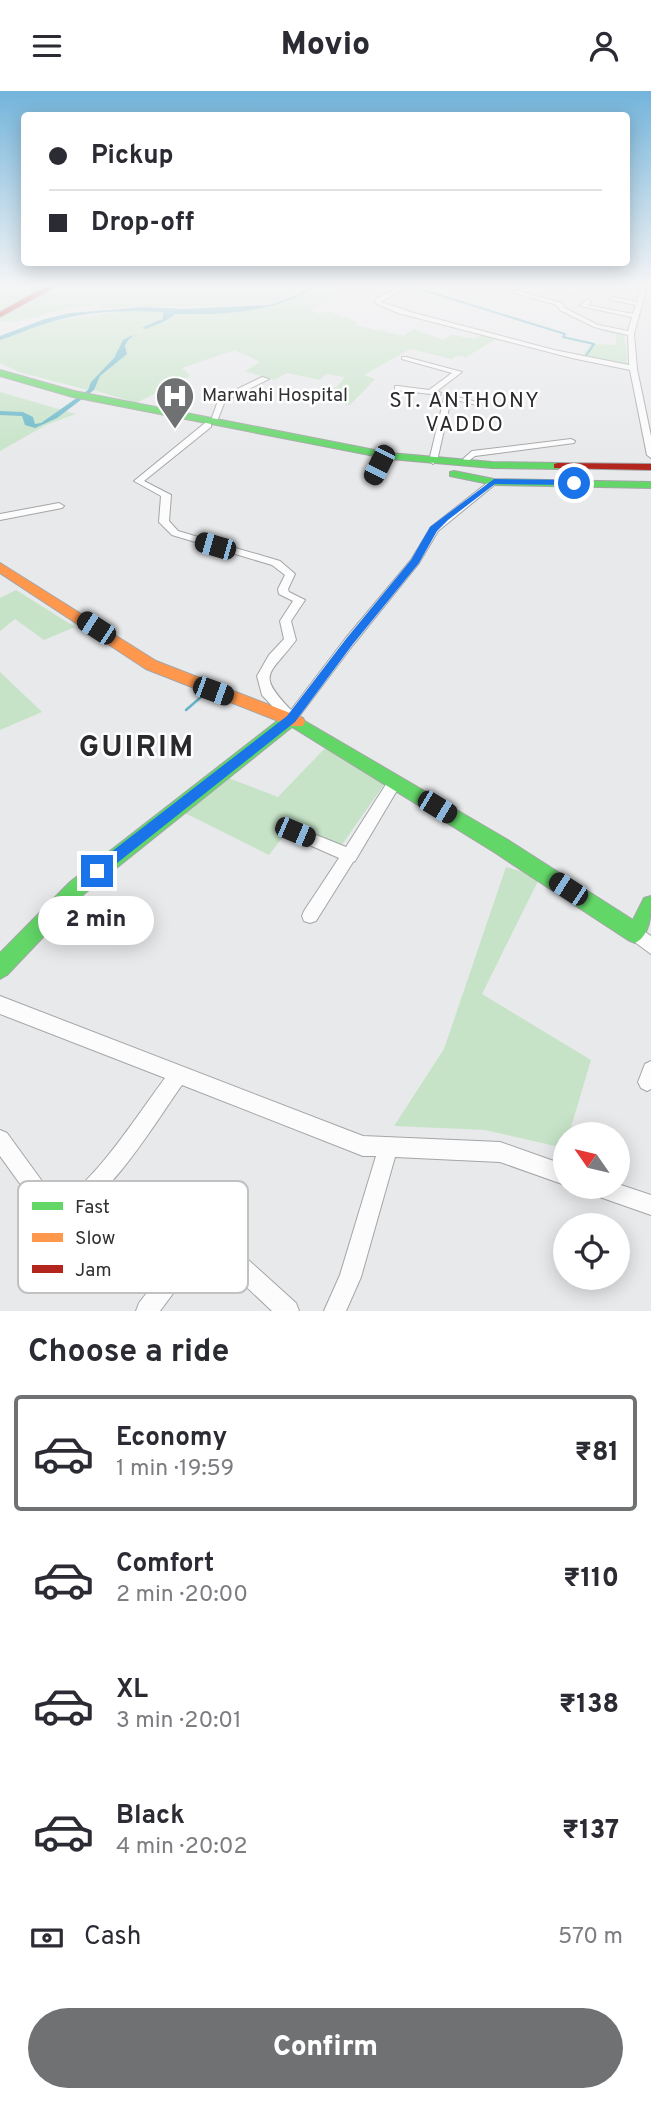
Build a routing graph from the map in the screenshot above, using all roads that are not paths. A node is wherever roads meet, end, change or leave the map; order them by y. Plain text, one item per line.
1 (521, 343) edge
2 (632, 343) edge
3 (404, 358) dead end
4 (0, 366) edge
5 (633, 368) junction
6 (0, 373) edge
7 (265, 379) dead end
8 (0, 380) edge
9 (0, 386) edge
10 (398, 388) dead end
11 (432, 391) junction
12 (448, 396) junction
13 (79, 398) junction
14 (120, 403) junction
15 (477, 403) dead end
16 (207, 423) junction
17 (571, 441) dead end
18 (651, 455) edge
19 (376, 457) junction
20 (461, 461) junction
21 (651, 462) edge
22 (432, 464) junction
23 (643, 471) edge
24 (371, 480) dead end
25 (494, 482) junction
26 (651, 485) edge
27 (59, 506) dead end
28 (0, 517) edge
29 (0, 567) edge
30 (291, 719) junction
31 (395, 782) junction
32 (295, 832) dead end
33 (350, 856) junction
34 (651, 905) edge
35 (310, 916) dead end
36 (635, 933) junction
37 (651, 946) edge
38 (0, 968) edge
39 (0, 1005) edge
40 (179, 1074) junction
41 (0, 1140) edge
42 (388, 1147) junction
43 (553, 1171) edge
44 (30, 1181) edge
45 (97, 1181) edge
46 (630, 1198) edge
47 (651, 1205) edge
48 (248, 1274) edge
49 (161, 1293) edge
50 (147, 1311) edge
51 (288, 1311) edge
52 (335, 1311) edge

1 - 5 street
2 - 5 street
3 - 11 street
4 - 13 main road
5 - 18 street
6 - 14 main road
7 - 16 street
8 - 16 main road
9 - 13 main road
10 - 11 street
11 - 12 street
12 - 15 street
12 - 22 street
13 - 14 main road
13 - 16 main road
14 - 16 main road
16 - 19 main road
16 - 22 main road
16 - 30 street
17 - 20 street
19 - 22 main road
19 - 24 street
20 - 21 main road
20 - 22 main road
20 - 23 main road
22 - 23 main road
22 - 25 main road
25 - 26 main road
25 - 30 street
27 - 28 street
29 - 30 main road
30 - 31 main road
30 - 38 main road
31 - 33 street
31 - 36 main road
32 - 33 street
33 - 35 street
34 - 36 main road
36 - 37 street
39 - 40 street
40 - 42 street
40 - 45 street
41 - 44 street
42 - 43 street
42 - 52 street
46 - 47 street
48 - 51 street
49 - 50 street

